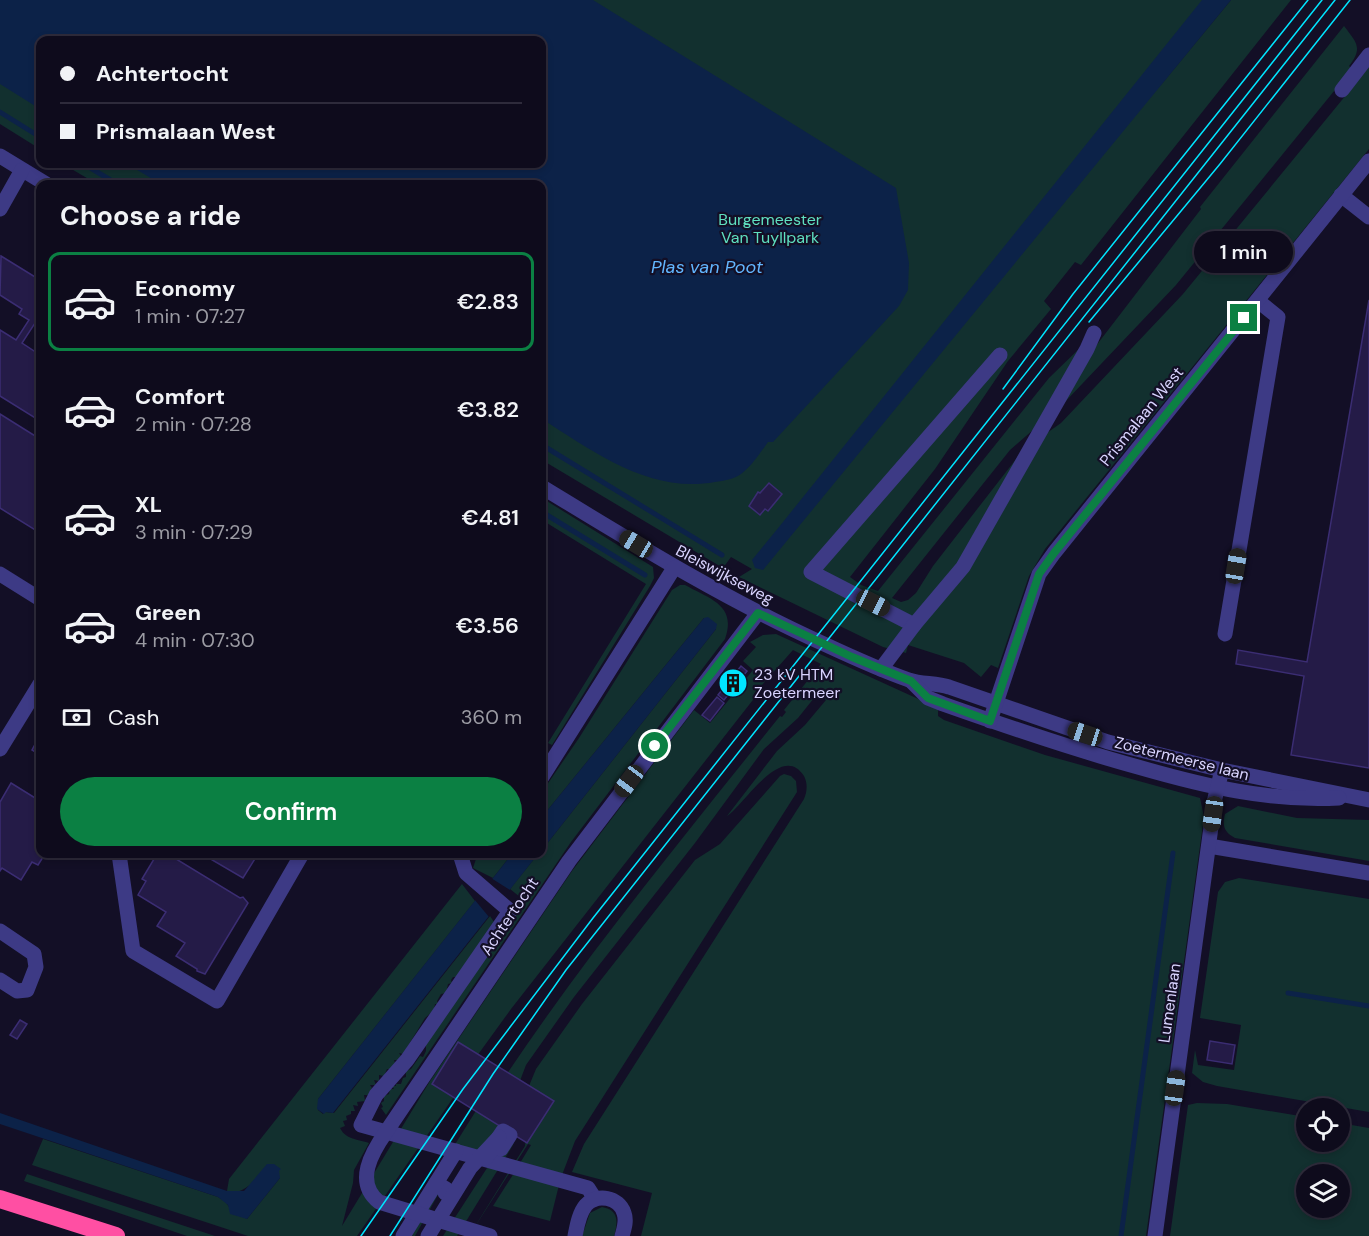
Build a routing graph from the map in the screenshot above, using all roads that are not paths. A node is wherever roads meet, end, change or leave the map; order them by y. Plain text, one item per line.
1 (1369, 55) edge
2 (1342, 90) dead end
3 (0, 156) edge
4 (1369, 161) edge
5 (22, 170) junction
6 (39, 180) edge
7 (1341, 195) junction
8 (0, 208) edge
9 (1369, 217) edge
10 (1258, 301) junction
11 (1094, 333) dead end
12 (1000, 355) dead end
13 (546, 489) edge
14 (674, 567) junction
15 (0, 574) edge
16 (36, 596) edge
17 (758, 613) junction
18 (914, 625) junction
19 (1225, 634) dead end
20 (866, 663) joint
21 (881, 669) junction
22 (911, 681) junction
23 (36, 690) edge
24 (995, 704) junction
25 (990, 721) junction
26 (1, 747) edge
27 (1222, 770) junction
28 (546, 771) edge
29 (1219, 788) junction
30 (1353, 798) junction
31 (1369, 800) edge
32 (1209, 846) junction
33 (120, 858) edge
34 (293, 858) edge
35 (461, 858) edge
36 (1369, 873) edge
37 (0, 931) edge
38 (0, 980) edge
39 (386, 1132) junction
40 (456, 1151) junction
41 (482, 1164) junction
42 (0, 1199) edge
43 (594, 1199) junction
44 (416, 1215) junction
45 (437, 1226) edge
46 (116, 1236) edge
47 (403, 1236) edge
48 (490, 1236) edge
49 (574, 1236) edge
50 (622, 1236) edge
51 (1155, 1236) edge

1 - 2 street
3 - 5 street
4 - 7 street, Prismalaan West
5 - 6 street
5 - 8 street
7 - 9 street
7 - 10 street, Prismalaan West
10 - 19 street
10 - 24 street, Prismalaan West
11 - 18 street
12 - 18 street
13 - 14 street, Bleiswijkseweg
14 - 17 street, Bleiswijkseweg
14 - 28 street
15 - 16 street
17 - 20 street, Bleiswijkseweg
17 - 39 street, Achtertocht
18 - 21 street
20 - 21 street, Zoetermeerse laan
21 - 22 street, Zoetermeerse laan
22 - 24 street, Zoetermeerse laan
22 - 25 street, Zoetermeerse laan
23 - 26 street
24 - 25 street, Prismalaan West
24 - 27 street, Zoetermeerse laan
25 - 29 street, Zoetermeerse laan
27 - 29 street, Lumenlaan
27 - 30 street, Zoetermeerse laan
29 - 30 street, Zoetermeerse laan
29 - 32 street, Lumenlaan
30 - 31 street, Zoetermeerse laan
32 - 36 street
32 - 51 street, Lumenlaan
33 - 34 street
35 - 39 street, Achtertocht
37 - 38 street
39 - 40 street
39 - 44 street, Achtertocht
40 - 41 street
40 - 44 street
41 - 43 street
41 - 45 street, bridge
42 - 46 highway
43 - 49 street
43 - 50 street
44 - 47 street
44 - 48 street, Achtertocht

